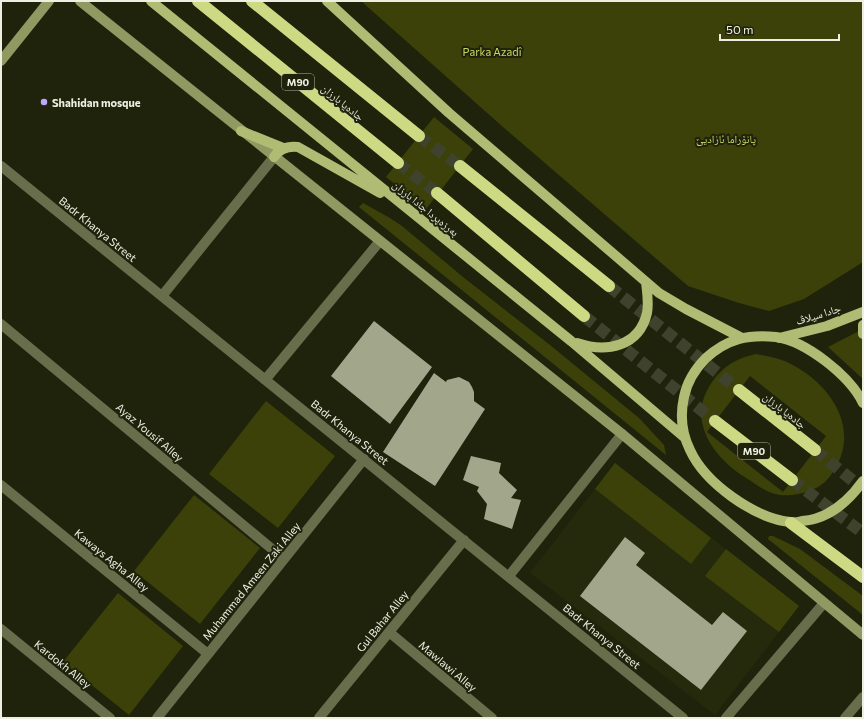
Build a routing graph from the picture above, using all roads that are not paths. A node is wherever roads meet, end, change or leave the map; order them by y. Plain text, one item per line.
1 (49, 1) edge
2 (80, 1) edge
3 (151, 1) edge
4 (198, 1) edge
5 (252, 1) edge
6 (327, 1) edge
7 (1, 61) edge
8 (241, 131) junction
9 (419, 136) tunnel mouth
10 (283, 148) junction
11 (274, 157) junction
12 (398, 163) tunnel mouth
13 (1, 166) edge
14 (460, 166) tunnel mouth
15 (438, 193) tunnel mouth
16 (407, 208) junction
17 (380, 241) junction
18 (646, 282) junction
19 (609, 286) tunnel mouth
20 (162, 296) junction
21 (863, 312) edge
22 (584, 316) tunnel mouth
23 (1, 324) edge
24 (863, 325) edge
25 (863, 334) edge
26 (742, 338) junction
27 (779, 338) junction
28 (571, 342) junction
29 (265, 380) junction
30 (739, 390) tunnel mouth
31 (863, 403) edge
32 (715, 421) tunnel mouth
33 (622, 434) junction
34 (684, 437) junction
35 (815, 450) tunnel mouth
36 (364, 459) junction
37 (792, 480) tunnel mouth
38 (863, 481) edge
39 (1, 485) edge
40 (791, 523) junction
41 (464, 540) junction
42 (284, 559) junction
43 (509, 576) junction
44 (863, 577) edge
45 (824, 603) junction
46 (1, 630) edge
47 (389, 632) junction
48 (863, 635) edge
49 (208, 654) junction
50 (863, 697) edge
51 (110, 718) edge
52 (157, 718) edge
53 (319, 718) edge
54 (492, 718) edge
55 (683, 718) edge
56 (726, 718) edge
57 (845, 718) edge

1 - 7 main road
2 - 8 main road
3 - 16 main road, بەرزەپردا جادا بارزان
4 - 12 highway, جادەیا بارزان / M90
5 - 9 highway, جادەیا بارزان
6 - 18 main road
8 - 10 main road
8 - 11 main road
10 - 11 main road
10 - 16 main road
11 - 17 main road
11 - 20 street
13 - 20 street, Badr Khanya Street
14 - 19 highway
15 - 22 highway
16 - 28 main road, بەرزەپردا جادا بارزان
17 - 29 street
17 - 33 main road
18 - 26 main road
18 - 28 main road
20 - 29 street, Badr Khanya Street
21 - 27 main road, جادا سیلاڤ
23 - 42 street, Ayaz Yousif Alley
24 - 25 main road
26 - 27 main road
26 - 34 main road
27 - 31 main road
28 - 34 main road, بەرزەپردا جادا بارزان
29 - 36 street, Badr Khanya Street
30 - 35 highway, جادەیا بارزان
32 - 37 highway, M90
33 - 43 street
33 - 45 main road
34 - 40 main road
36 - 41 street, Badr Khanya Street
36 - 42 street, Muhammad Ameen Zaki Alley
38 - 40 main road
39 - 49 street, Kaways Agha Alley
40 - 44 highway
41 - 43 street, Badr Khanya Street
41 - 47 street, Gul Bahar Alley
42 - 49 street, Muhammad Ameen Zaki Alley
43 - 55 street, Badr Khanya Street
45 - 48 main road
45 - 56 street
46 - 51 street, Kardokh Alley
47 - 53 street, Gul Bahar Alley
47 - 54 street, Mawlawi Alley
49 - 52 street, Muhammad Ameen Zaki Alley
50 - 57 street

